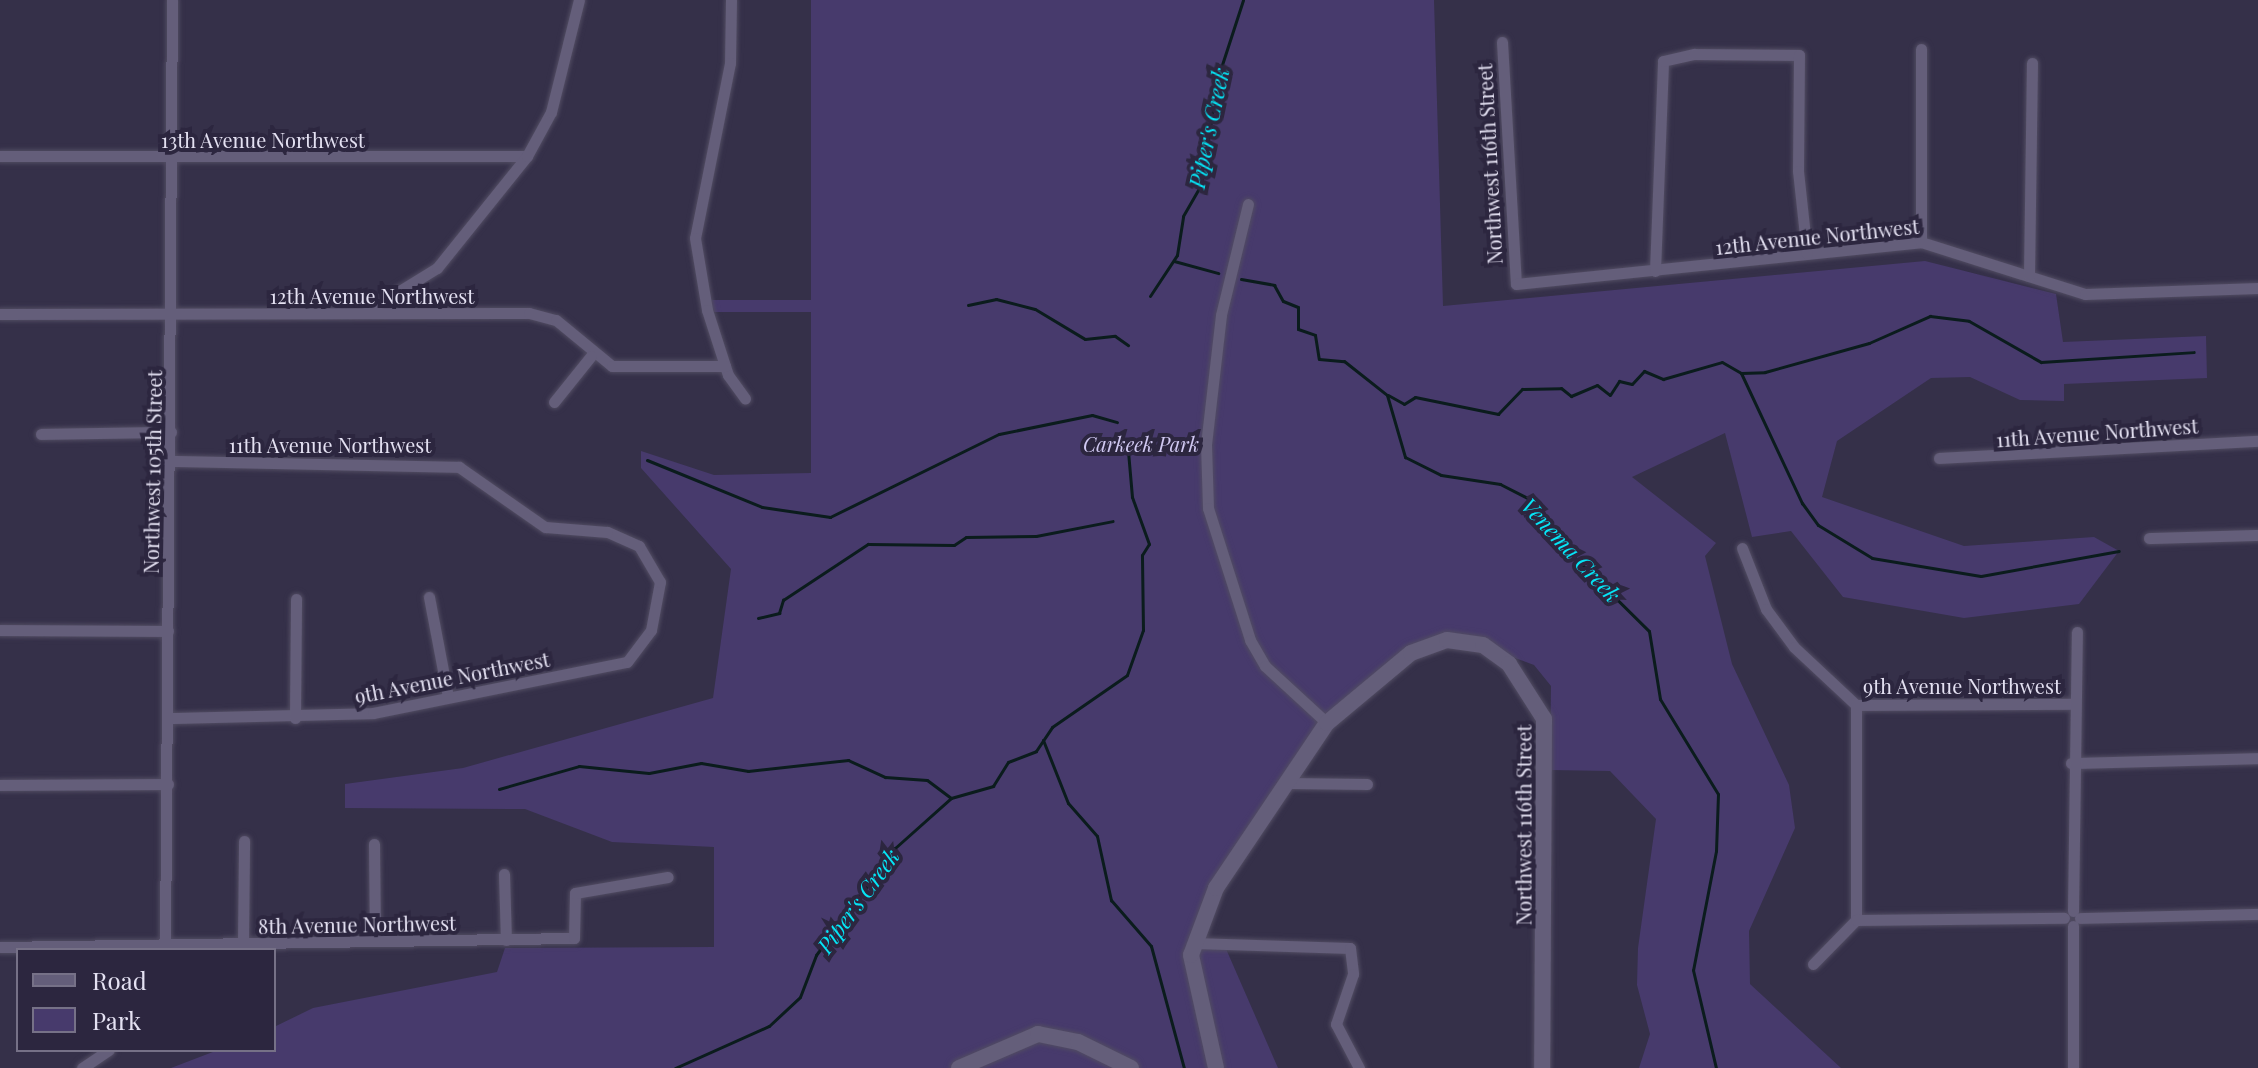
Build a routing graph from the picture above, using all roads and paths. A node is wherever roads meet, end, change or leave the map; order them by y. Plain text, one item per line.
1 (172, 0) edge
2 (579, 0) edge
3 (731, 0) edge
4 (1502, 42) dead end
5 (1921, 49) dead end
6 (2032, 63) dead end
7 (0, 156) edge
8 (527, 156) junction
9 (172, 158) junction
10 (1248, 204) dead end
11 (1921, 242) junction
12 (1807, 254) junction
13 (1655, 271) junction
14 (2029, 276) junction
15 (1516, 284) joint
16 (2258, 288) edge
17 (367, 312) junction
18 (0, 314) edge
19 (172, 314) junction
20 (591, 356) junction
21 (725, 366) junction
22 (745, 398) dead end
23 (554, 402) dead end
24 (171, 432) junction
25 (41, 434) dead end
26 (2258, 441) edge
27 (1939, 458) dead end
28 (170, 461) junction
29 (2258, 535) edge
30 (2149, 538) dead end
31 (1742, 548) dead end
32 (429, 597) dead end
33 (296, 599) dead end
34 (657, 606) joint
35 (0, 630) edge
36 (168, 631) junction
37 (2077, 632) dead end
38 (448, 697) junction
39 (2072, 704) junction
40 (1856, 705) junction
41 (169, 718) junction
42 (295, 718) junction
43 (1327, 723) junction
44 (2258, 758) edge
45 (2071, 763) junction
46 (1287, 783) junction
47 (168, 784) junction
48 (1367, 784) dead end
49 (0, 785) edge
50 (244, 841) dead end
51 (374, 844) dead end
52 (504, 874) dead end
53 (668, 877) dead end
54 (2258, 914) edge
55 (2073, 918) junction
56 (1856, 920) junction
57 (506, 940) junction
58 (375, 941) junction
59 (243, 943) junction
60 (1194, 943) junction
61 (0, 947) edge
62 (165, 947) edge
63 (1813, 964) dead end
64 (106, 1052) edge
65 (82, 1068) edge
66 (959, 1068) edge
67 (1131, 1068) edge
68 (1216, 1068) edge
69 (1359, 1068) edge
70 (1542, 1068) edge
71 (2073, 1068) edge

1 - 9 street, Northwest 105th Street
2 - 8 street
3 - 21 street
4 - 15 street, Northwest 116th Street
5 - 11 street
6 - 14 street
7 - 9 street, 13th Avenue Northwest
8 - 9 street, 13th Avenue Northwest
8 - 17 street
9 - 19 street, Northwest 105th Street
10 - 43 street
11 - 12 street, 12th Avenue Northwest
11 - 14 street, 12th Avenue Northwest
12 - 13 street, 12th Avenue Northwest
12 - 13 street
13 - 15 street, 12th Avenue Northwest
14 - 16 street, 12th Avenue Northwest
17 - 19 street, 12th Avenue Northwest
17 - 20 street, 12th Avenue Northwest
18 - 19 street, 12th Avenue Northwest
19 - 24 street, Northwest 105th Street
20 - 21 street, 12th Avenue Northwest
20 - 23 street
21 - 22 street
24 - 25 street
24 - 28 street, Northwest 105th Street
26 - 27 street, 11th Avenue Northwest
28 - 34 street, 11th Avenue Northwest
28 - 36 street, Northwest 105th Street
29 - 30 street
31 - 40 street, 9th Avenue Northwest
32 - 38 street
33 - 42 street
34 - 38 street, 9th Avenue Northwest
35 - 36 street
36 - 41 street, Northwest 105th Street
37 - 39 street
38 - 42 street, 9th Avenue Northwest
39 - 40 street, 9th Avenue Northwest
39 - 45 street
40 - 56 street
41 - 42 street, 9th Avenue Northwest
41 - 47 street, Northwest 105th Street
43 - 46 street, Northwest 116th Street
43 - 70 street, Northwest 116th Street
44 - 45 street
45 - 55 street
46 - 48 street
46 - 60 street, Northwest 116th Street
47 - 49 street
47 - 62 street, Northwest 105th Street
50 - 59 street
51 - 58 street
52 - 57 street
53 - 57 street, 8th Avenue Northwest
54 - 55 street
55 - 56 street
55 - 71 street
56 - 63 street
57 - 58 street, 8th Avenue Northwest
58 - 59 street, 8th Avenue Northwest
59 - 62 street, 8th Avenue Northwest
60 - 68 street
60 - 69 street
61 - 62 street, 8th Avenue Northwest
64 - 65 street
66 - 67 street

